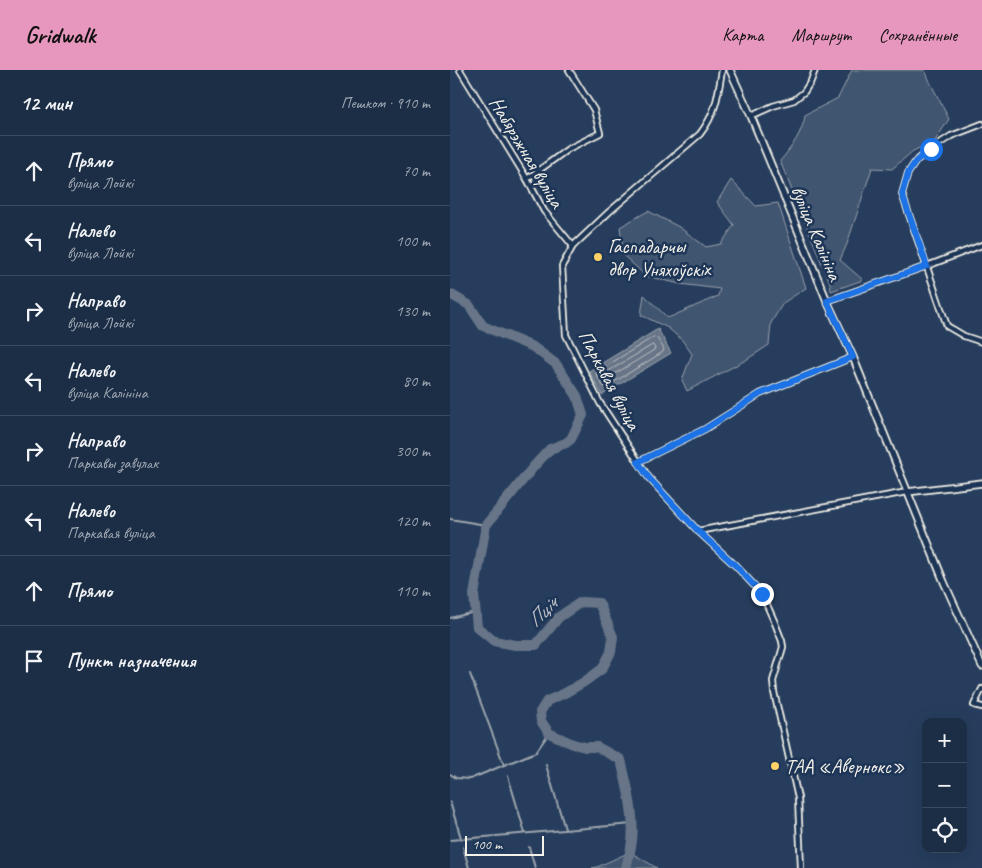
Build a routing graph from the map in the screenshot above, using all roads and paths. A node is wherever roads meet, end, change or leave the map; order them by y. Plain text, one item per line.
1 (460, 70) edge
2 (569, 70) edge
3 (722, 70) edge
4 (730, 70) edge
5 (815, 70) edge
6 (750, 116) junction
7 (982, 124) edge
8 (527, 179) junction
9 (573, 246) junction
10 (982, 246) edge
11 (927, 266) junction
12 (827, 301) junction
13 (982, 342) edge
14 (853, 357) junction
15 (638, 462) junction
16 (982, 484) edge
17 (907, 492) junction
18 (698, 531) junction
19 (982, 666) edge
20 (982, 689) edge
21 (982, 707) edge
22 (801, 868) edge

1 - 8 street, Набярэжная вуліца
2 - 8 street
3 - 9 street, Паркавая вуліца
4 - 6 street, вуліца Калініна
5 - 6 street
6 - 12 street, вуліца Калініна
7 - 11 street
8 - 9 street, Набярэжная вуліца
9 - 15 street, Паркавая вуліца
10 - 11 street
11 - 12 street
11 - 13 street
12 - 14 street, вуліца Калініна
14 - 15 street
14 - 17 street, вуліца Калініна
15 - 18 street, Паркавая вуліца
16 - 17 street
17 - 18 street
17 - 19 street, вуліца Калініна
18 - 22 street, Паркавая вуліца
20 - 21 street

